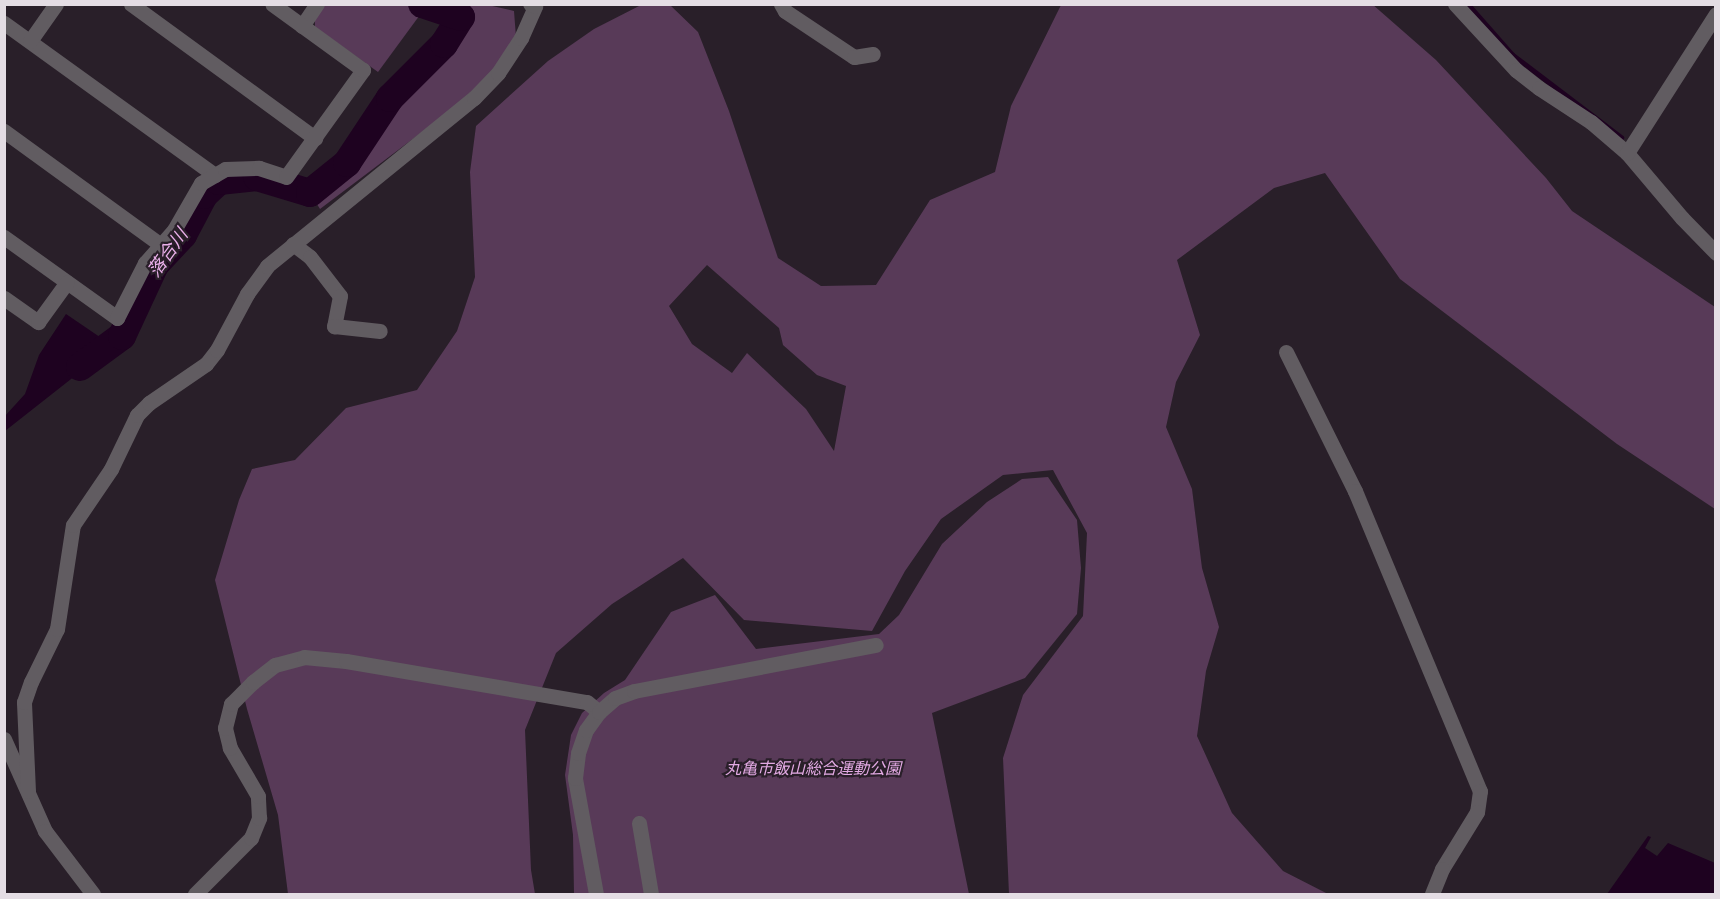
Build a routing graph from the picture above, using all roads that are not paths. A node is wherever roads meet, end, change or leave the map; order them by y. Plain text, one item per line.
1 (56, 4) edge
2 (130, 4) edge
3 (272, 4) edge
4 (317, 4) edge
5 (781, 4) edge
6 (1455, 4) edge
7 (537, 5) edge
8 (1716, 14) edge
9 (4, 23) edge
10 (302, 26) junction
11 (30, 41) junction
12 (873, 54) dead end
13 (4, 131) edge
14 (315, 138) junction
15 (1627, 153) junction
16 (215, 175) junction
17 (4, 237) edge
18 (161, 244) junction
19 (293, 244) junction
20 (1716, 253) edge
21 (67, 282) junction
22 (4, 298) edge
23 (380, 331) dead end
24 (1286, 352) dead end
25 (876, 645) dead end
26 (599, 712) junction
27 (4, 739) edge
28 (28, 791) junction
29 (639, 823) dead end
30 (93, 894) edge
31 (195, 894) edge
32 (596, 894) edge
33 (651, 894) edge
34 (1432, 894) edge

1 - 11 street
2 - 14 street
3 - 10 street
4 - 10 street
5 - 12 street
6 - 15 street
7 - 19 street
8 - 15 street
9 - 11 street
10 - 14 street
11 - 16 street
13 - 18 street
14 - 16 street
15 - 20 street
16 - 18 street
17 - 21 street
18 - 21 street
19 - 23 street
19 - 28 street
21 - 22 street
24 - 34 street
25 - 26 street
26 - 31 street
26 - 32 street
27 - 28 street
28 - 30 street
29 - 33 street

